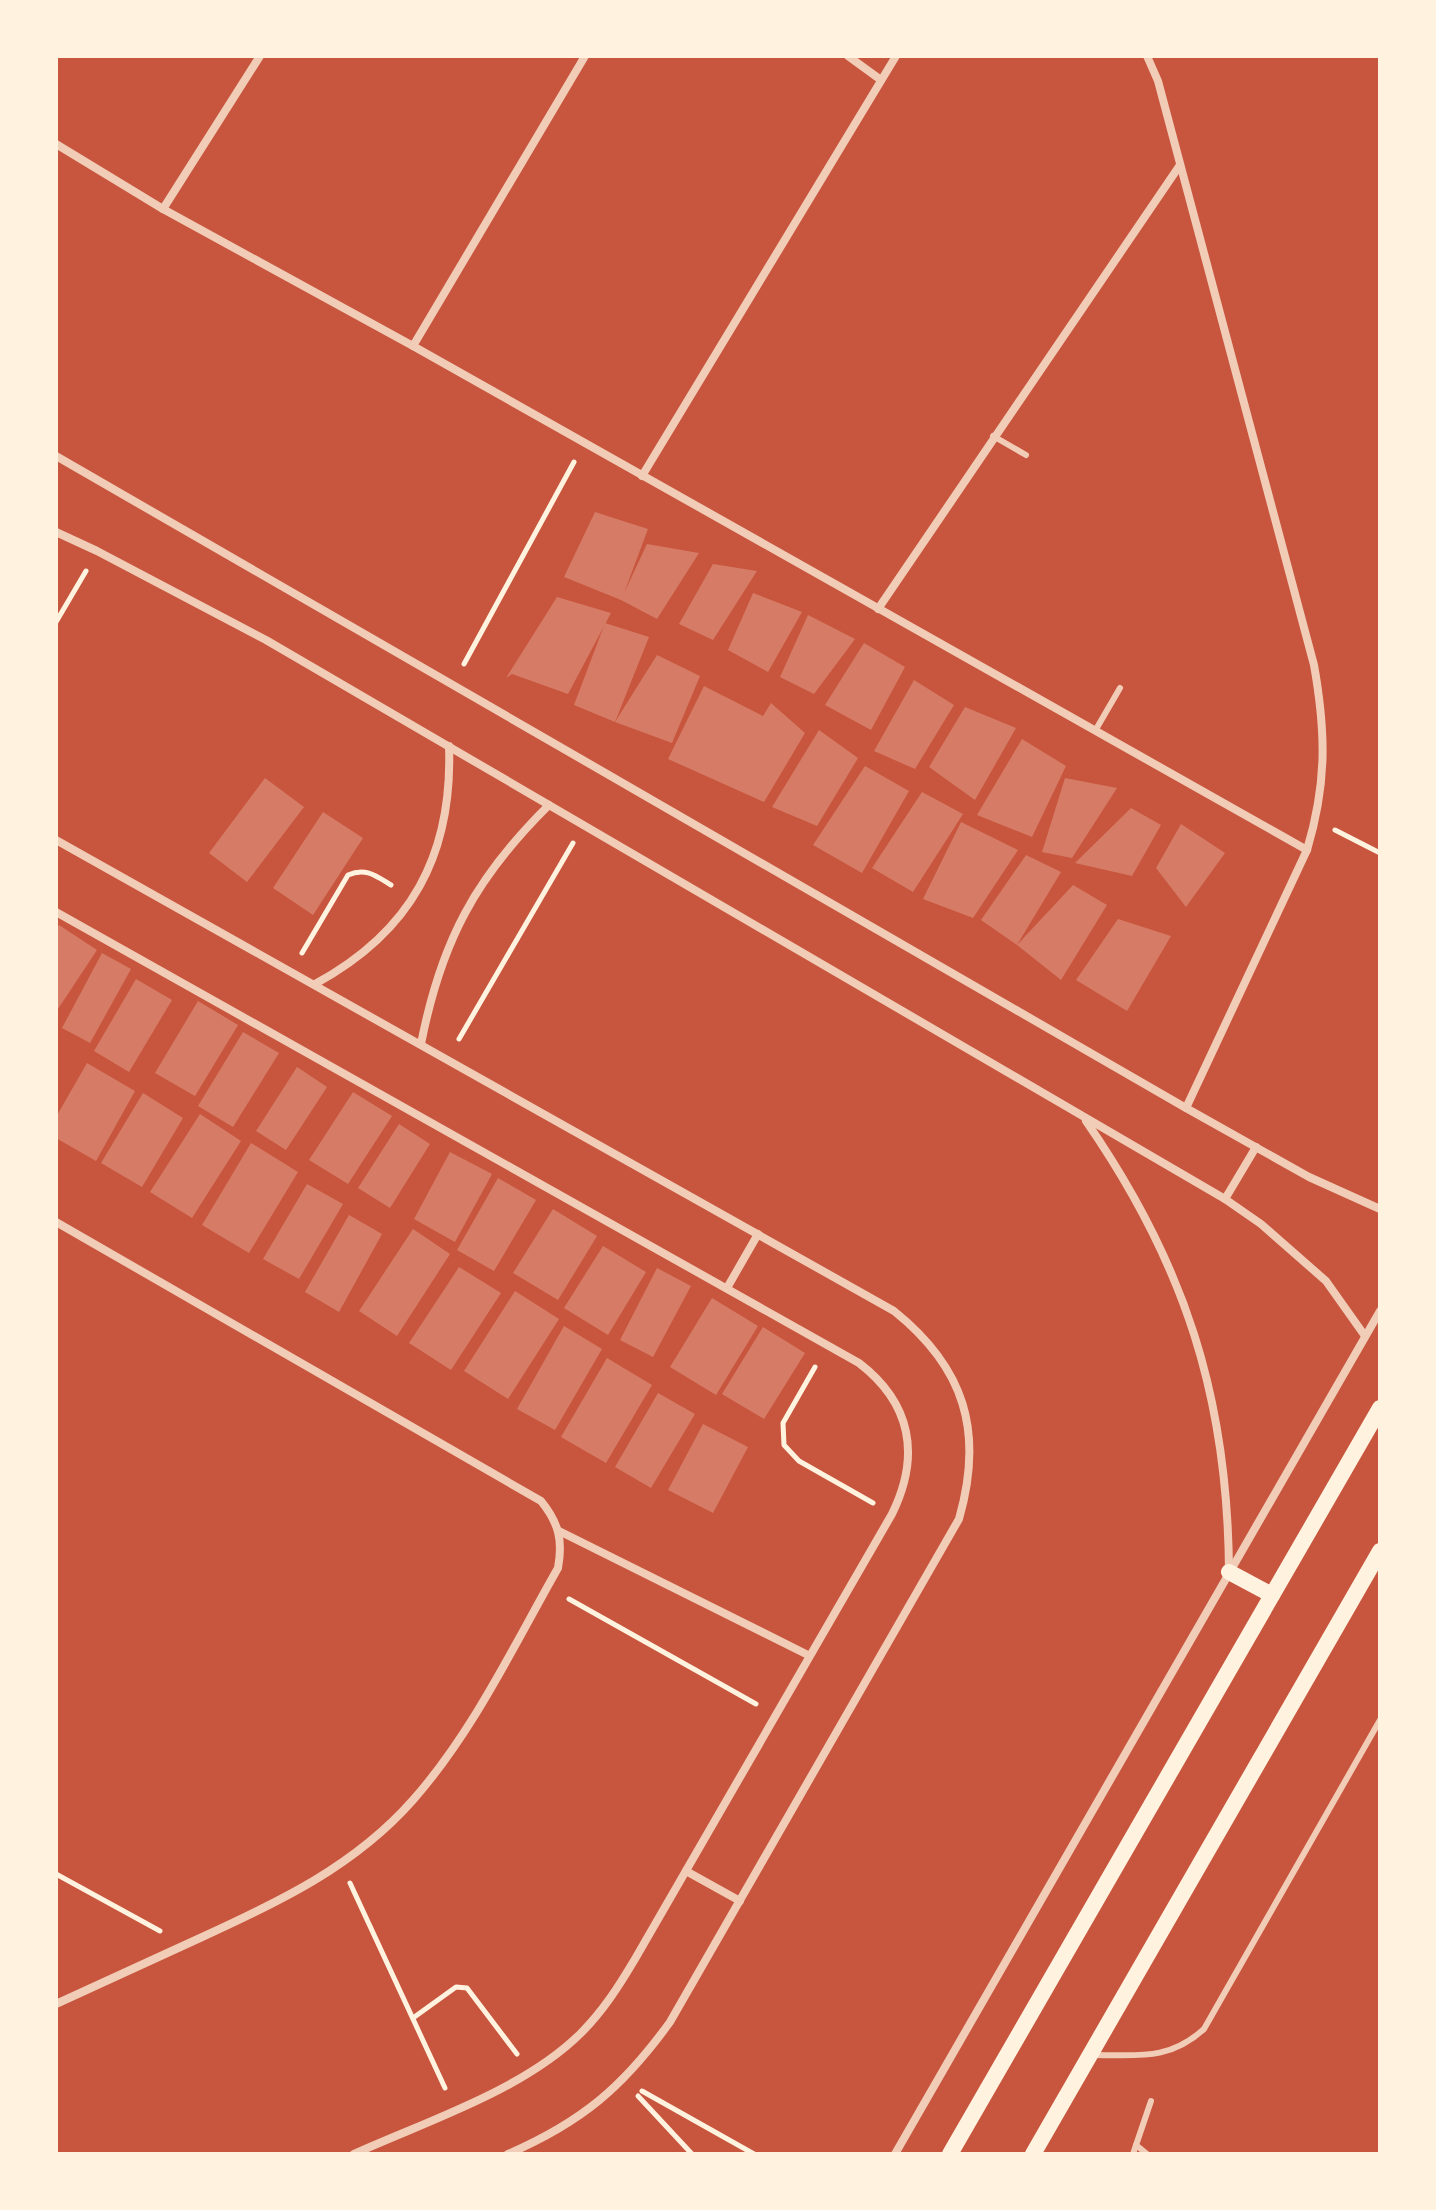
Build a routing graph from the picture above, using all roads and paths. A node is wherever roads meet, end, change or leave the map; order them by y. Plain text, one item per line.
1 (260, 56) edge
2 (585, 56) edge
3 (848, 56) edge
4 (896, 56) edge
5 (1147, 56) edge
6 (881, 80) junction
7 (56, 144) edge
8 (1180, 165) junction
9 (163, 209) junction
10 (413, 346) junction
11 (993, 436) junction
12 (584, 443) junction
13 (1026, 455) dead end
14 (56, 456) edge
15 (642, 476) junction
16 (56, 532) edge
17 (97, 551) junction
18 (878, 609) junction
19 (56, 622) edge
20 (453, 685) junction
21 (1120, 688) dead end
22 (1095, 731) junction
23 (449, 746) junction
24 (549, 805) junction
25 (1316, 820) junction
26 (584, 825) junction
27 (56, 840) edge
28 (1307, 850) junction
29 (1380, 853) edge
30 (413, 898) junction
31 (56, 912) edge
32 (292, 971) junction
33 (315, 984) junction
34 (421, 1044) junction
35 (448, 1058) junction
36 (1186, 1108) junction
37 (1084, 1117) junction
38 (1256, 1147) junction
39 (1225, 1199) junction
40 (1380, 1209) edge
41 (56, 1222) edge
42 (758, 1234) junction
43 (727, 1288) junction
44 (1380, 1311) edge
45 (1365, 1336) junction
46 (828, 1345) junction
47 (1380, 1408) edge
48 (892, 1514) junction
49 (559, 1531) junction
50 (1380, 1551) edge
51 (1229, 1572) junction
52 (547, 1587) junction
53 (1272, 1595) junction
54 (808, 1655) junction
55 (775, 1714) junction
56 (1380, 1720) edge
57 (341, 1864) junction
58 (686, 1871) junction
59 (56, 1874) edge
60 (740, 1901) junction
61 (185, 1945) junction
62 (56, 2004) edge
63 (413, 2018) junction
64 (1090, 2055) junction
65 (531, 2073) junction
66 (623, 2081) junction
67 (1151, 2101) dead end
68 (455, 2109) junction
69 (1136, 2145) junction
70 (354, 2154) edge
71 (508, 2154) edge
72 (692, 2154) edge
73 (754, 2154) edge
74 (895, 2154) edge
75 (950, 2154) edge
76 (1033, 2154) edge
77 (1133, 2154) edge
78 (1147, 2154) edge

1 - 9 street
2 - 10 street
3 - 6 street
4 - 6 street
5 - 8 street
6 - 15 street
7 - 9 street
8 - 11 street
8 - 25 street
9 - 10 street
10 - 12 street
11 - 13 lane
11 - 18 street
12 - 15 street
12 - 20 path
14 - 20 street
15 - 18 street
16 - 17 street
17 - 19 path
17 - 23 street
18 - 22 street
20 - 36 street
21 - 22 lane
22 - 28 street
23 - 24 street
23 - 30 street
24 - 26 street
24 - 34 street
25 - 28 street
25 - 29 path
26 - 35 path
26 - 37 street
27 - 32 street
28 - 36 street
30 - 32 path
30 - 33 street
31 - 43 street
32 - 33 street
33 - 34 street
34 - 35 street
35 - 42 street
36 - 38 street
37 - 39 street
37 - 51 street
38 - 39 street
38 - 40 street
39 - 45 street
41 - 49 street
42 - 43 street
42 - 60 street
43 - 46 street
44 - 45 street
45 - 51 street
46 - 48 street
46 - 48 path
47 - 53 main road
48 - 54 street
49 - 52 street
49 - 54 street
50 - 64 main road
51 - 53 main road
51 - 74 street
52 - 55 path
52 - 57 street
53 - 75 main road
54 - 55 street
55 - 58 street
56 - 64 lane
57 - 61 street
57 - 63 path
58 - 60 street
58 - 65 street
59 - 61 path
60 - 66 street
61 - 62 street
63 - 65 path
63 - 68 path
64 - 76 main road
65 - 68 street
66 - 71 street
66 - 72 path
66 - 73 path
67 - 69 lane
68 - 70 street
69 - 77 lane
69 - 78 lane

